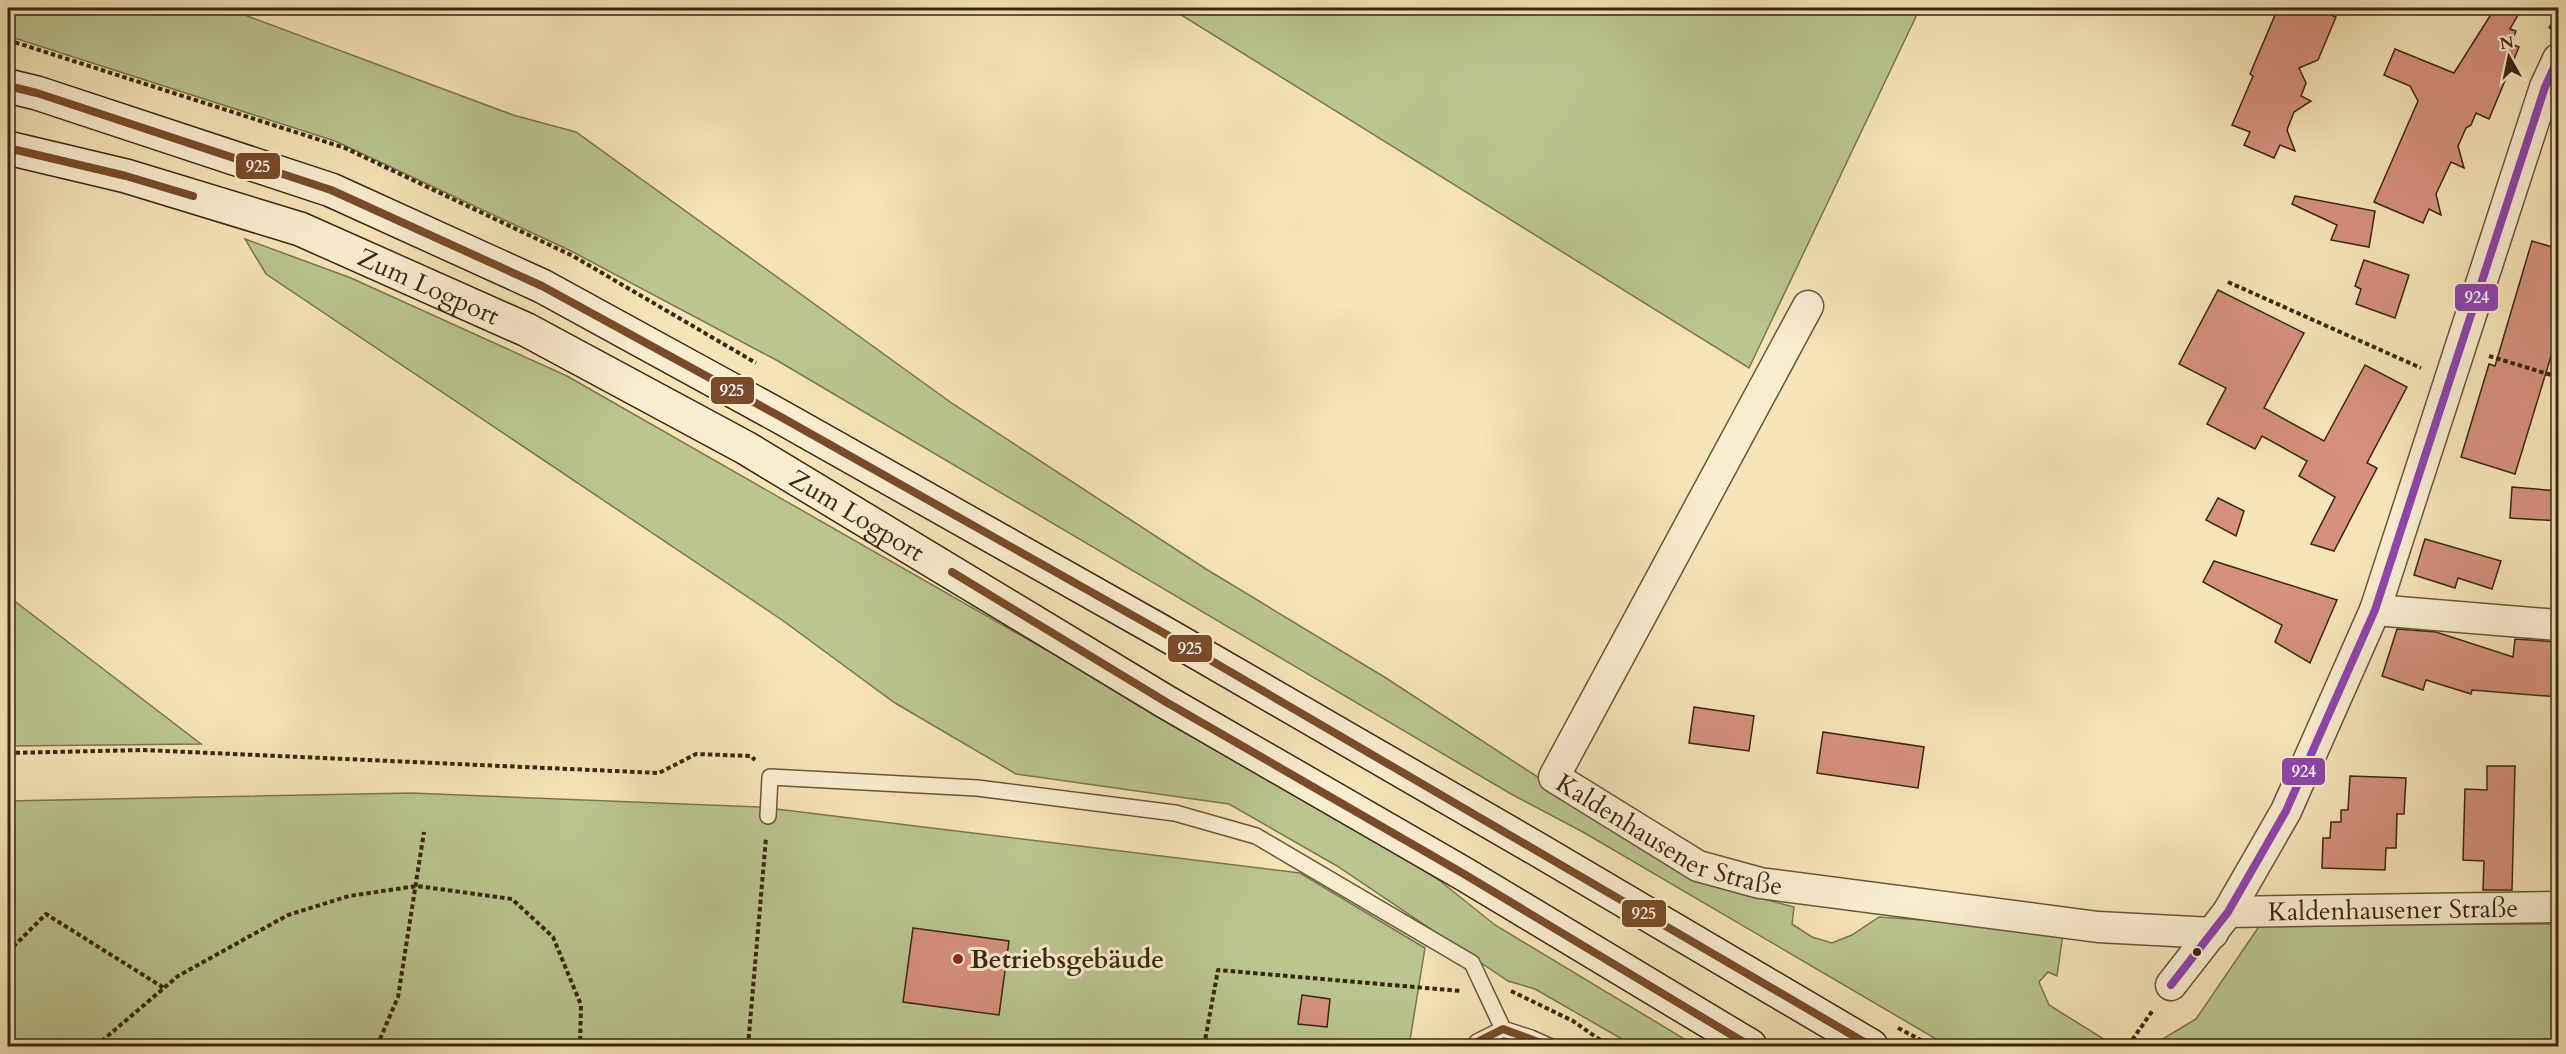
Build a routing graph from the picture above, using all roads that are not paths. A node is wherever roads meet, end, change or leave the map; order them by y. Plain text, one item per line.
1 (2559, 58) edge
2 (8, 86) edge
3 (8, 148) edge
4 (1808, 306) dead end
5 (2375, 610) junction
6 (2559, 625) edge
7 (768, 816) road end
8 (2559, 907) edge
9 (2220, 923) junction
10 (2171, 985) road end
11 (1503, 1029) junction
12 (1475, 1047) edge
13 (1549, 1047) edge
14 (1750, 1047) edge
15 (1871, 1047) edge

1 - 5 street
2 - 15 main road, Zum Logport
3 - 14 main road, Zum Logport
4 - 9 street, Kaldenhausener Straße
5 - 6 street
5 - 9 street
7 - 11 lane
8 - 9 street, Kaldenhausener Straße
9 - 10 street
11 - 12 lane
11 - 13 lane

